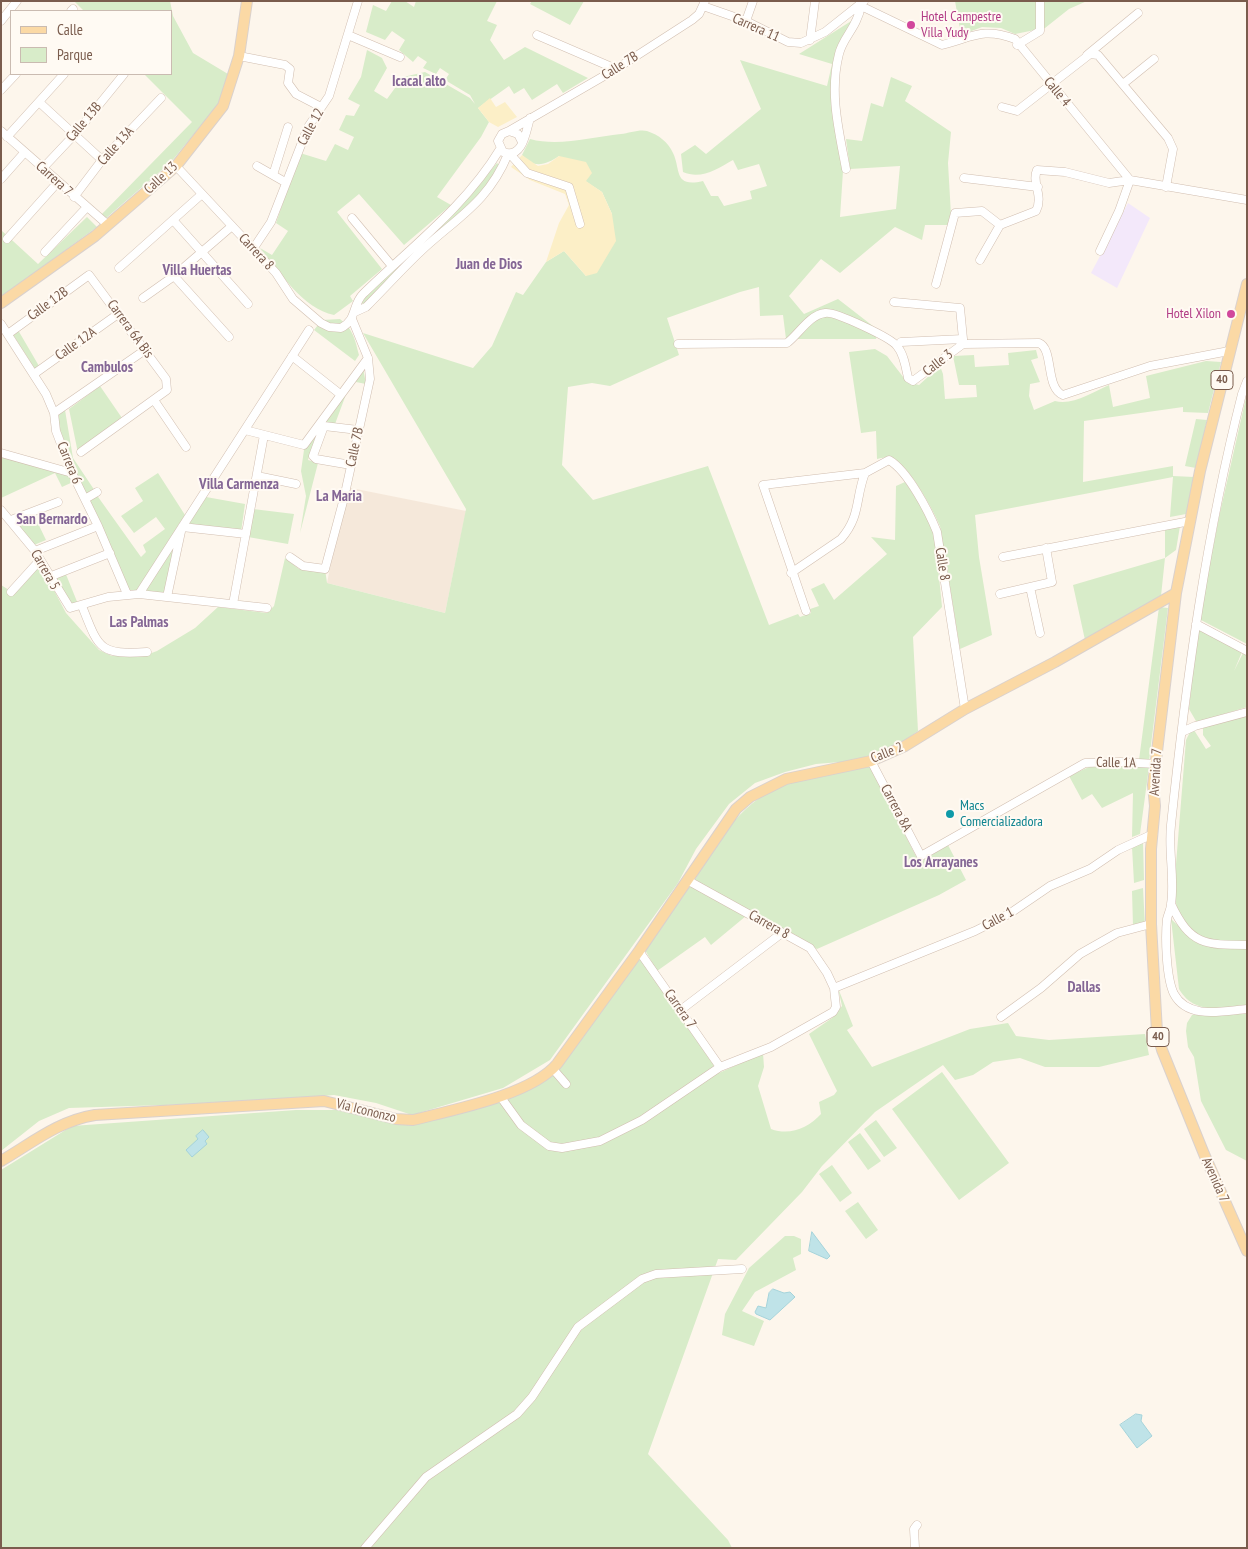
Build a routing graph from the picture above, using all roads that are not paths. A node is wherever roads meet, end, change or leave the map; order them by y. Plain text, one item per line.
1 (16, 1) edge
2 (246, 1) edge
3 (358, 1) edge
4 (753, 1) edge
5 (816, 1) edge
6 (1040, 1) edge
7 (704, 4) edge
8 (863, 4) edge
9 (1138, 13) dead end
10 (1, 21) edge
11 (746, 21) junction
12 (348, 35) junction
13 (537, 35) dead end
14 (810, 40) junction
15 (1017, 44) junction
16 (238, 56) junction
17 (400, 57) dead end
18 (1154, 59) dead end
19 (616, 69) junction
20 (15, 75) edge
21 (63, 75) edge
22 (123, 75) edge
23 (1051, 84) junction
24 (1123, 84) junction
25 (1, 90) edge
26 (160, 98) dead end
27 (39, 102) junction
28 (321, 107) junction
29 (1002, 107) dead end
30 (530, 118) junction
31 (288, 127) dead end
32 (509, 131) junction
33 (4, 134) edge
34 (76, 134) junction
35 (522, 142) junction
36 (500, 149) junction
37 (24, 153) junction
38 (509, 154) junction
39 (102, 160) junction
40 (176, 166) junction
41 (257, 166) dead end
42 (43, 168) junction
43 (846, 169) dead end
44 (273, 175) junction
45 (1, 178) edge
46 (964, 178) dead end
47 (1130, 180) junction
48 (58, 182) junction
49 (285, 182) junction
50 (1038, 187) junction
51 (1166, 187) junction
52 (202, 194) junction
53 (74, 196) junction
54 (1247, 200) edge
55 (86, 207) junction
56 (352, 218) dead end
57 (173, 220) junction
58 (580, 224) dead end
59 (108, 225) junction
60 (1000, 225) junction
61 (232, 226) junction
62 (8, 239) dead end
63 (253, 249) junction
64 (1100, 251) dead end
65 (45, 252) dead end
66 (201, 253) junction
67 (980, 260) dead end
68 (392, 266) junction
69 (120, 268) dead end
70 (89, 276) joint
71 (174, 276) junction
72 (936, 284) dead end
73 (1247, 284) edge
74 (143, 298) dead end
75 (894, 302) dead end
76 (1, 303) edge
77 (248, 304) dead end
78 (118, 314) junction
79 (354, 316) junction
80 (1, 324) edge
81 (309, 330) dead end
82 (8, 334) junction
83 (229, 337) dead end
84 (964, 341) junction
85 (901, 342) dead end
86 (678, 344) dead end
87 (145, 350) junction
88 (1229, 351) junction
89 (292, 356) junction
90 (368, 358) junction
91 (34, 374) junction
92 (1247, 381) edge
93 (340, 394) junction
94 (154, 400) junction
95 (54, 413) junction
96 (245, 430) junction
97 (358, 430) junction
98 (264, 435) junction
99 (186, 447) dead end
100 (80, 452) dead end
101 (1, 453) edge
102 (351, 465) junction
103 (72, 473) junction
104 (865, 473) junction
105 (257, 476) junction
106 (296, 484) dead end
107 (97, 492) dead end
108 (85, 498) junction
109 (58, 502) dead end
110 (1, 510) edge
111 (11, 520) junction
112 (1190, 521) junction
113 (98, 526) junction
114 (182, 527) junction
115 (246, 534) junction
116 (1046, 548) junction
117 (35, 551) junction
118 (110, 553) junction
119 (1003, 557) dead end
120 (290, 558) dead end
121 (40, 560) junction
122 (791, 573) junction
123 (49, 578) junction
124 (1030, 588) junction
125 (11, 592) dead end
126 (1176, 593) junction
127 (127, 594) junction
128 (139, 594) junction
129 (1000, 594) dead end
130 (167, 597) junction
131 (233, 604) junction
132 (82, 606) junction
133 (267, 608) dead end
134 (806, 611) dead end
135 (1196, 624) junction
136 (1040, 633) dead end
137 (1247, 651) edge
138 (147, 652) dead end
139 (966, 709) junction
140 (1247, 712) edge
141 (1182, 732) junction
142 (871, 761) junction
143 (1156, 764) junction
144 (1153, 834) junction
145 (921, 856) joint
146 (687, 880) junction
147 (1172, 904) junction
148 (1151, 924) junction
149 (782, 933) junction
150 (1247, 946) edge
151 (640, 949) junction
152 (834, 988) junction
153 (682, 1009) junction
154 (1247, 1009) edge
155 (1001, 1017) dead end
156 (720, 1067) junction
157 (553, 1069) junction
158 (566, 1084) dead end
159 (500, 1096) junction
160 (1, 1161) edge
161 (1247, 1251) edge
162 (742, 1268) dead end
163 (917, 1524) dead end
164 (365, 1548) edge
165 (915, 1548) edge

1 - 10 street
2 - 16 main road, Calle 13
3 - 12 street, Calle 12
4 - 11 street
5 - 14 street
6 - 15 street
7 - 11 street, Carrera 11
7 - 19 street, Calle 7B
8 - 14 street
8 - 15 street, Calle 4
8 - 43 street
9 - 23 street
11 - 14 street, Carrera 11
12 - 17 street
12 - 28 street, Calle 12
13 - 19 street
15 - 23 street, Calle 4
16 - 28 street
16 - 40 main road, Calle 13
18 - 24 street
19 - 30 street, Calle 7B
20 - 25 street
21 - 27 street
22 - 34 street, Calle 13B
23 - 24 street
23 - 29 street
23 - 47 street, Calle 4
24 - 51 street
26 - 39 street, Calle 13A
27 - 33 street
27 - 34 street
28 - 49 street, Calle 12
30 - 32 street, Calle 7B
30 - 35 street
31 - 44 street
32 - 35 street
32 - 36 street
33 - 37 street, Carrera 7
34 - 39 street
34 - 42 street, Calle 13B
35 - 38 street
36 - 38 street
36 - 68 street
37 - 42 street, Carrera 7
37 - 45 street
38 - 58 street
38 - 79 street
39 - 53 street, Calle 13A
40 - 52 street, Carrera 8
40 - 59 main road, Calle 13
41 - 44 street
42 - 48 street, Carrera 7
44 - 49 street
46 - 50 street
47 - 50 street
47 - 51 street
47 - 64 street
48 - 53 street, Carrera 7
48 - 62 street
49 - 63 street, Calle 12
50 - 60 street
51 - 54 street
52 - 57 street
52 - 61 street, Carrera 8
53 - 55 street, Carrera 7
55 - 59 street, Carrera 7
55 - 65 street
56 - 68 street
57 - 66 street
57 - 69 street
59 - 76 main road, Calle 13
60 - 67 street
60 - 72 street
61 - 63 street, Carrera 8
61 - 66 street
63 - 79 street, Carrera 8
66 - 71 street
66 - 77 street
68 - 79 street
70 - 78 street, Carrera 6A Bis
70 - 82 street, Calle 12B
71 - 74 street
71 - 83 street
73 - 88 main road, Avenida 7 / 40
75 - 84 street
78 - 87 street, Carrera 6A Bis
78 - 91 street, Calle 12A
79 - 90 street, Calle 7B
80 - 82 street, Carrera 6
81 - 89 street
82 - 91 street, Carrera 6
84 - 85 street
84 - 86 street, Calle 3
84 - 88 street, Calle 3
87 - 94 street, Carrera 6A Bis
87 - 95 street
88 - 112 main road, Avenida 7 / 40
89 - 93 street
89 - 96 street
90 - 93 street
90 - 97 street, Calle 7B
91 - 95 street, Carrera 6
92 - 135 street
93 - 98 street
94 - 99 street
94 - 100 street
95 - 103 street, Carrera 6
96 - 98 street
96 - 114 street
97 - 102 street, Calle 7B
97 - 102 street
98 - 105 street
101 - 103 street
102 - 120 street, Calle 7B
103 - 108 street, Carrera 6
104 - 122 street
104 - 122 street
104 - 139 street, Calle 8
105 - 106 street
105 - 115 street
107 - 108 street
108 - 113 street, Carrera 6
109 - 111 street
110 - 111 street, Carrera 5
111 - 117 street, Carrera 5
112 - 116 street
112 - 126 main road, Avenida 7 / 40
113 - 117 street
113 - 118 street, Carrera 6
114 - 115 street
114 - 128 street
114 - 130 street
115 - 131 street
116 - 119 street
116 - 124 street
117 - 121 street, Carrera 5
118 - 123 street
118 - 127 street, Carrera 6
121 - 123 street, Carrera 5
121 - 125 street
122 - 134 street
123 - 132 street, Carrera 5
124 - 129 street
124 - 136 street
126 - 139 main road, Calle 2
126 - 143 main road, Avenida 7 / 40
127 - 128 street
127 - 132 street
128 - 130 street
130 - 131 street
131 - 133 street
132 - 138 street
135 - 137 street
135 - 141 street
139 - 142 main road, Calle 2
140 - 141 street
141 - 147 street
142 - 145 street, Carrera 8A
142 - 146 main road, Calle 2
143 - 144 main road, Avenida 7 / 40
143 - 145 street, Calle 1A
144 - 148 main road, Avenida 7 / 40
144 - 152 street, Calle 1
146 - 149 street, Carrera 8
146 - 151 main road, Calle 2
147 - 150 street
147 - 154 street
148 - 155 street
148 - 161 main road, Avenida 7 / 40
149 - 152 street, Carrera 8
149 - 153 street
151 - 153 street, Carrera 7
151 - 157 main road, Vía Icononzo
152 - 156 street
153 - 156 street, Carrera 7
156 - 159 street
157 - 158 street
157 - 159 main road, Vía Icononzo
159 - 160 main road, Vía Icononzo
162 - 164 street
163 - 165 street

